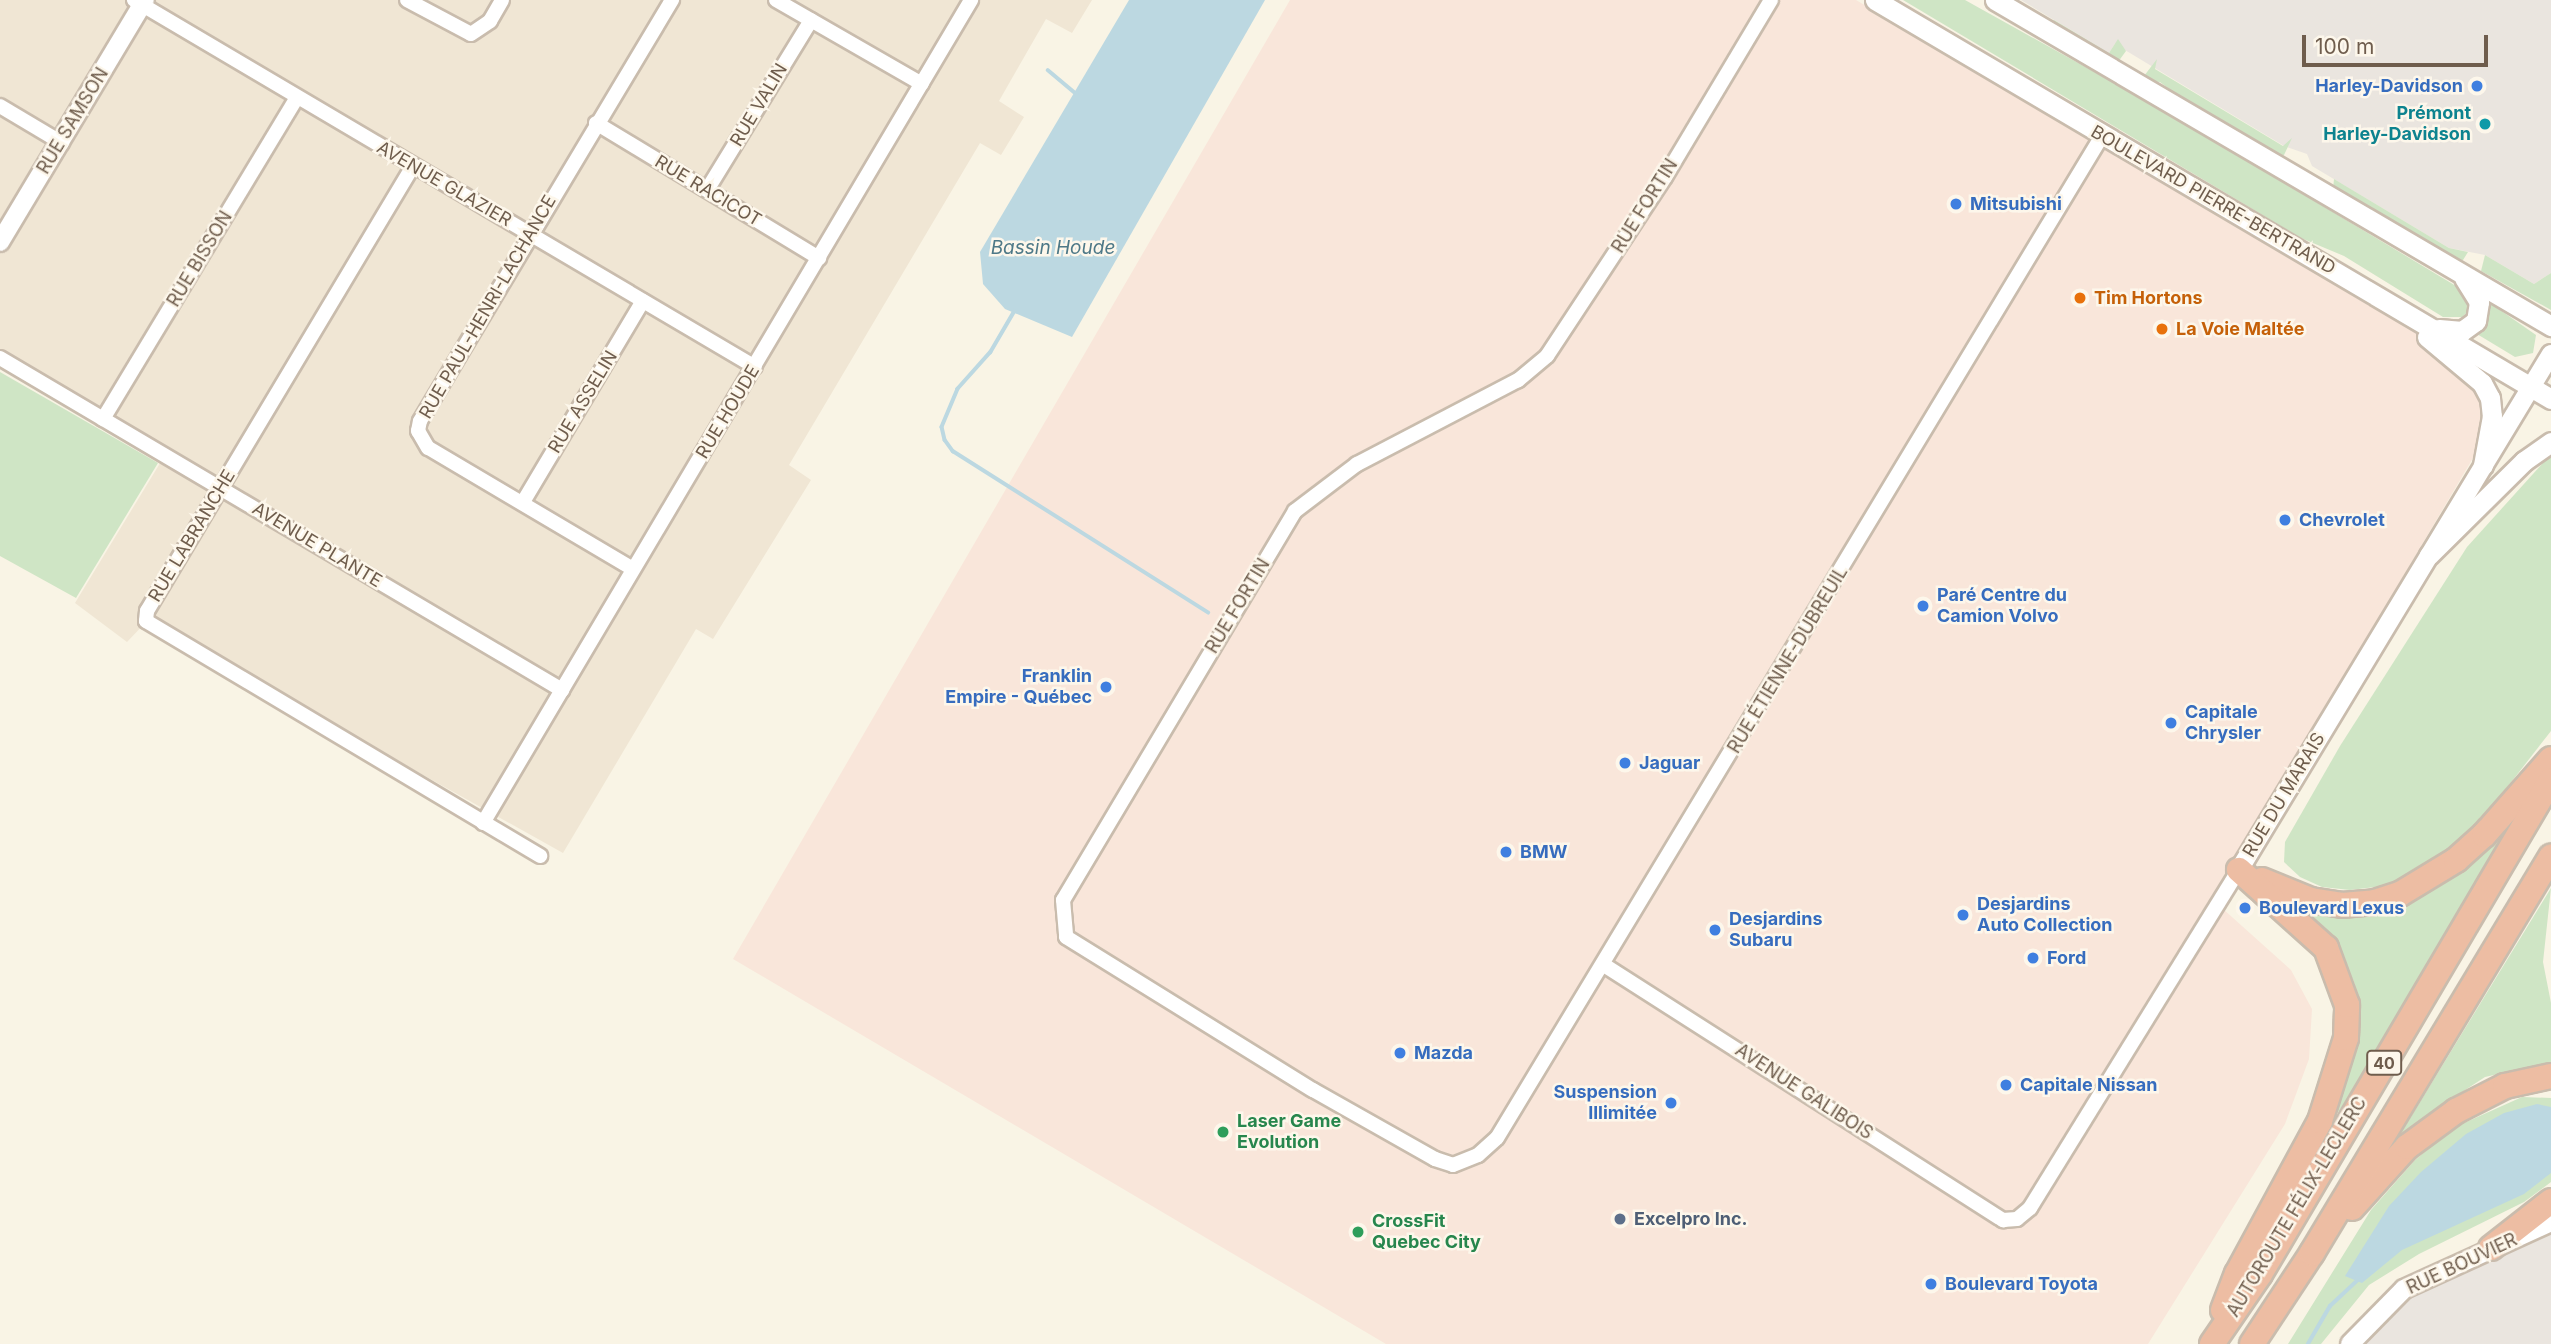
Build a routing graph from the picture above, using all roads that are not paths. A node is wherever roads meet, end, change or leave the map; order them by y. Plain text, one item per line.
1 (407, 0) edge
2 (502, 0) edge
3 (672, 0) edge
4 (776, 0) edge
5 (971, 0) edge
6 (1771, 0) edge
7 (1875, 0) edge
8 (1995, 0) edge
9 (140, 2) edge
10 (1894, 7) edge
11 (811, 20) junction
12 (922, 83) junction
13 (297, 98) junction
14 (0, 106) edge
15 (596, 124) junction
16 (2102, 136) junction
17 (62, 143) junction
18 (413, 166) junction
19 (708, 190) junction
20 (531, 234) junction
21 (0, 242) edge
22 (819, 258) junction
23 (2461, 274) junction
24 (2363, 287) junction
25 (643, 301) junction
26 (2551, 326) edge
27 (2435, 329) junction
28 (2551, 354) edge
29 (0, 358) edge
30 (755, 367) junction
31 (2531, 387) junction
32 (2551, 399) edge
33 (103, 419) junction
34 (2551, 442) edge
35 (2483, 466) junction
36 (221, 488) junction
37 (523, 502) junction
38 (2429, 555) junction
39 (633, 569) junction
40 (562, 690) junction
41 (2551, 759) edge
42 (2551, 780) edge
43 (483, 822) junction
44 (540, 856) dead end
45 (2551, 857) edge
46 (2239, 870) junction
47 (1604, 965) junction
48 (2546, 1079) edge
49 (1453, 1165) joint
50 (2551, 1201) edge
51 (2003, 1220) joint
52 (2551, 1222) edge
53 (2491, 1248) junction
54 (2312, 1253) junction
55 (2211, 1344) edge
56 (2252, 1344) edge
57 (2350, 1344) edge

1 - 2 street
3 - 15 street, RUE PAUL-HENRI-LACHANCE
4 - 11 street
5 - 12 street, RUE HOUDE
6 - 49 street, RUE FORTIN
7 - 10 main road, BOULEVARD PIERRE-BERTRAND
8 - 23 main road
9 - 13 street, AVENUE GLAZIER
9 - 17 street, RUE SAMSON
10 - 16 main road, BOULEVARD PIERRE-BERTRAND
11 - 12 street
11 - 19 street, RUE VALIN
12 - 22 street, RUE HOUDE
13 - 18 street, AVENUE GLAZIER
13 - 33 street, RUE BISSON
14 - 17 street
15 - 19 street, RUE RACICOT
15 - 20 street, RUE PAUL-HENRI-LACHANCE
16 - 24 main road, BOULEVARD PIERRE-BERTRAND
16 - 47 street, RUE ÉTIENNE-DUBREUIL
17 - 21 street, RUE SAMSON
18 - 20 street, AVENUE GLAZIER
18 - 36 street, RUE LABRANCHE
19 - 22 street, RUE RACICOT
20 - 25 street, AVENUE GLAZIER
20 - 37 street, RUE PAUL-HENRI-LACHANCE
22 - 30 street, RUE HOUDE
23 - 26 main road
23 - 27 main road
24 - 27 main road, BOULEVARD PIERRE-BERTRAND
24 - 35 main road
25 - 30 street, AVENUE GLAZIER
25 - 37 street, RUE ASSELIN
27 - 31 main road, BOULEVARD PIERRE-BERTRAND
28 - 31 street, RUE DU MARAIS
29 - 33 street, AVENUE PLANTE
30 - 39 street, RUE HOUDE
31 - 32 main road, BOULEVARD PIERRE-BERTRAND
31 - 35 street, RUE DU MARAIS
33 - 36 street, AVENUE PLANTE
34 - 38 main road
35 - 38 street, RUE DU MARAIS
36 - 40 street, AVENUE PLANTE
36 - 43 street, RUE LABRANCHE
37 - 39 street, RUE PAUL-HENRI-LACHANCE
38 - 46 street, RUE DU MARAIS
39 - 40 street, RUE HOUDE
40 - 43 street, RUE HOUDE
41 - 46 highway
42 - 55 highway, AUTOROUTE FÉLIX-LECLERC / 40
43 - 44 street, RUE LABRANCHE
45 - 54 highway, AUTOROUTE FÉLIX-LECLERC / 40
46 - 51 street, RUE DU MARAIS
46 - 55 highway
47 - 49 street, RUE ÉTIENNE-DUBREUIL
47 - 51 street, AVENUE GALIBOIS
48 - 54 highway
50 - 53 highway
52 - 53 street, RUE BOUVIER
53 - 57 street, RUE BOUVIER
54 - 56 highway, AUTOROUTE FÉLIX-LECLERC / 40

